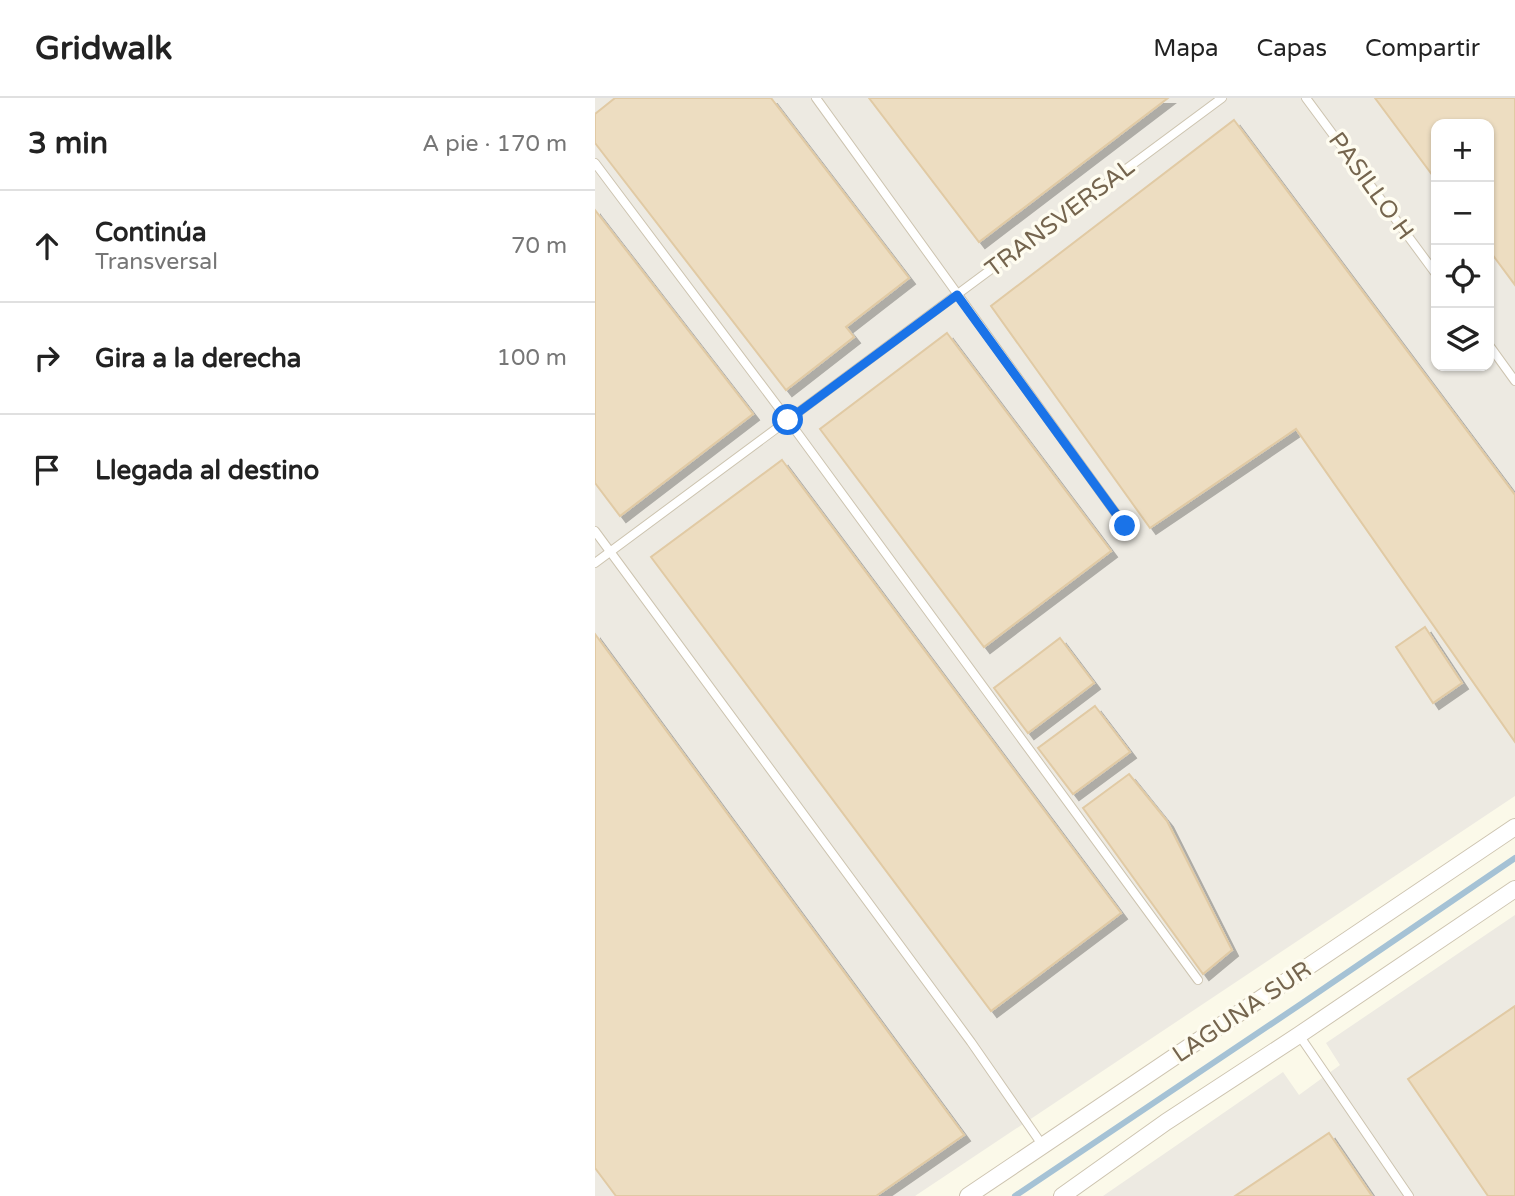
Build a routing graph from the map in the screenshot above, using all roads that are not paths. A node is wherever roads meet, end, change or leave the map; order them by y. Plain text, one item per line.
1 (816, 98) edge
2 (1222, 98) edge
3 (1306, 98) edge
4 (595, 163) edge
5 (1431, 267) edge
6 (957, 295) junction
7 (1494, 352) edge
8 (1515, 381) edge
9 (788, 420) junction
10 (1125, 526) dead end
11 (595, 531) edge
12 (611, 551) junction
13 (595, 563) edge
14 (1515, 827) edge
15 (1515, 889) edge
16 (1198, 980) dead end
17 (1299, 1035) junction
18 (1043, 1146) junction
19 (968, 1196) edge
20 (1062, 1196) edge
21 (1409, 1196) edge

1 - 6 lane
2 - 6 lane, TRANSVERSAL
3 - 5 lane, PASILLO H
4 - 9 lane
6 - 9 lane, TRANSVERSAL
6 - 10 lane
7 - 8 lane
9 - 12 lane, TRANSVERSAL
9 - 16 lane
11 - 12 lane
12 - 13 lane, TRANSVERSAL
12 - 18 lane
14 - 18 street, LAGUNA SUR
15 - 17 street, LAGUNA SUR
17 - 20 street, LAGUNA SUR
17 - 21 lane
18 - 19 street, LAGUNA SUR

